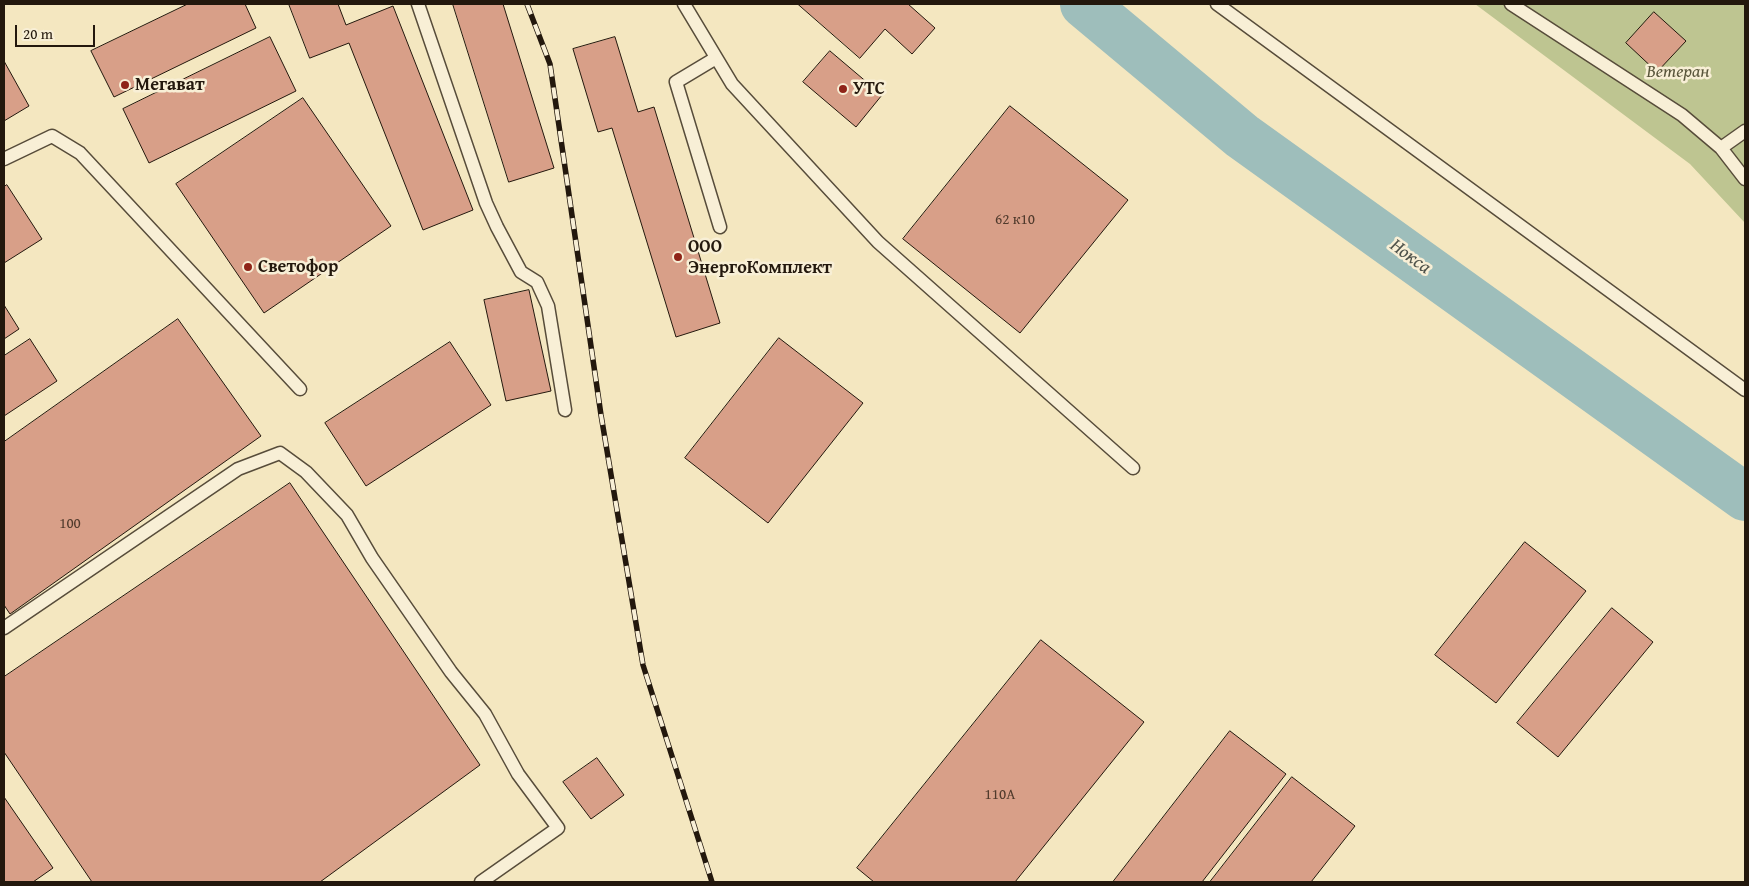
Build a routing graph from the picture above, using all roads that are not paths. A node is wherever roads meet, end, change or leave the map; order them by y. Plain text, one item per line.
1 (418, 4) edge
2 (684, 4) edge
3 (1217, 4) edge
4 (1511, 4) edge
5 (716, 58) junction
6 (1745, 131) edge
7 (1721, 148) junction
8 (4, 159) edge
9 (1745, 179) edge
10 (720, 227) dead end
11 (300, 389) dead end
12 (1745, 390) edge
13 (565, 410) dead end
14 (1134, 468) dead end
15 (4, 628) edge
16 (481, 882) edge

1 - 13 lane
2 - 5 lane
3 - 12 lane
4 - 7 lane
5 - 10 lane
5 - 14 lane
6 - 7 lane
7 - 9 lane
8 - 11 lane
15 - 16 lane

